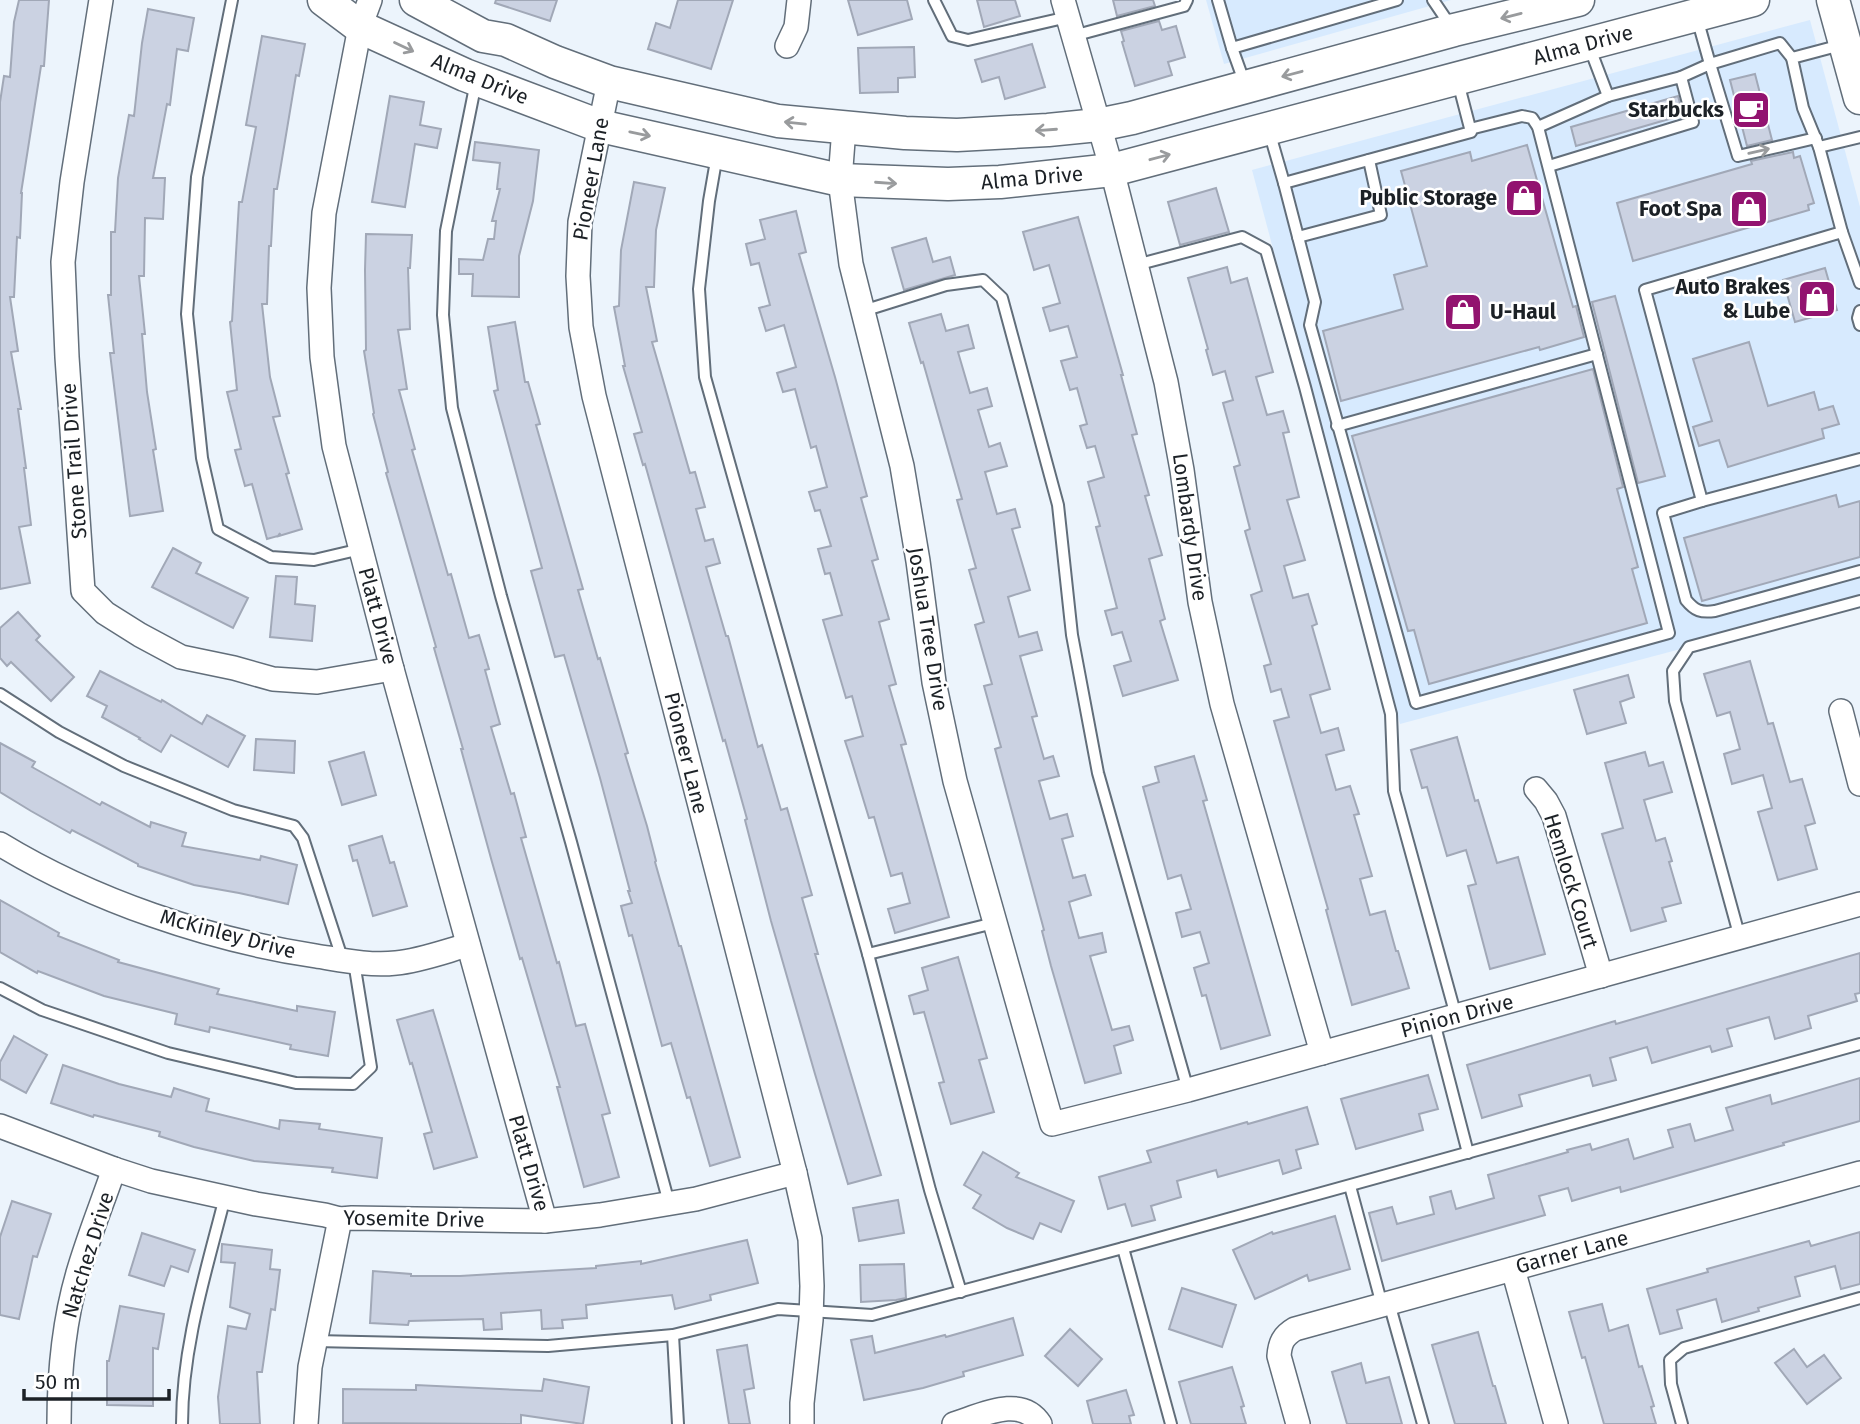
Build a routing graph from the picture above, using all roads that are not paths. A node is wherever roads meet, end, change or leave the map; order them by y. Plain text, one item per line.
1 (101, 0) edge
2 (232, 0) edge
3 (324, 0) edge
4 (416, 0) edge
5 (799, 0) edge
6 (934, 0) edge
7 (1187, 0) edge
8 (1218, 0) edge
9 (1397, 0) edge
10 (1433, 0) edge
11 (1578, 0) edge
12 (1753, 0) edge
13 (1833, 0) edge
14 (365, 13) edge
15 (1696, 15) junction
16 (1068, 18) edge
17 (1454, 30) junction
18 (1588, 44) junction
19 (1846, 44) junction
20 (787, 46) dead end
21 (1232, 48) junction
22 (1792, 58) junction
23 (1710, 64) junction
24 (1461, 77) junction
25 (1681, 77) junction
26 (477, 80) junction
27 (609, 82) junction
28 (1245, 87) junction
29 (1608, 96) junction
30 (1860, 98) edge
31 (600, 125) junction
32 (1098, 125) junction
33 (1538, 127) junction
34 (844, 128) junction
35 (1269, 128) junction
36 (1470, 129) junction
37 (1860, 137) edge
38 (1818, 143) junction
39 (718, 151) junction
40 (1368, 160) junction
41 (1549, 166) junction
42 (1112, 170) junction
43 (840, 180) junction
44 (1284, 183) junction
45 (1842, 232) junction
46 (1298, 237) junction
47 (1136, 265) junction
48 (1860, 283) edge
49 (863, 311) junction
50 (1860, 311) edge
51 (1860, 325) edge
52 (1597, 354) junction
53 (1337, 426) junction
54 (1860, 458) edge
55 (1702, 501) junction
56 (361, 549) junction
57 (1860, 570) edge
58 (1860, 601) edge
59 (392, 669) junction
60 (0, 694) edge
61 (1841, 711) dead end
62 (1860, 784) edge
63 (1536, 789) dead end
64 (0, 844) edge
65 (1860, 904) edge
66 (994, 923) junction
67 (1740, 937) junction
68 (468, 945) junction
69 (868, 954) junction
70 (349, 961) junction
71 (1601, 976) junction
72 (0, 988) edge
73 (1445, 1019) junction
74 (1860, 1044) edge
75 (1322, 1053) junction
76 (1188, 1090) junction
77 (1052, 1124) joint
78 (1, 1130) edge
79 (1468, 1153) junction
80 (114, 1170) junction
81 (795, 1173) junction
82 (1860, 1173) edge
83 (1350, 1185) junction
84 (225, 1197) junction
85 (669, 1203) junction
86 (340, 1219) junction
87 (545, 1221) junction
88 (1123, 1248) junction
89 (1513, 1269) junction
90 (961, 1292) junction
91 (1860, 1298) edge
92 (1385, 1304) junction
93 (811, 1310) junction
94 (673, 1335) junction
95 (315, 1342) junction
96 (59, 1424) edge
97 (182, 1424) edge
98 (306, 1424) edge
99 (678, 1424) edge
100 (802, 1424) edge
101 (954, 1424) edge
102 (1040, 1424) edge
103 (1171, 1424) edge
104 (1298, 1424) edge
105 (1423, 1424) edge
106 (1556, 1424) edge
107 (1682, 1424) edge

1 - 59 street, Stone Trail Drive
2 - 56 lane
3 - 14 main road, Alma Drive
4 - 27 main road, Alma Drive
5 - 20 street
6 - 16 lane
7 - 16 lane
8 - 21 lane
9 - 21 lane
10 - 17 lane
11 -> 17 main road, Alma Drive
12 - 15 main road, Alma Drive
13 - 19 main road
14 -> 26 main road, Alma Drive
14 - 56 street, Platt Drive
15 - 18 main road, Alma Drive
15 - 23 lane
16 - 32 street, Lombardy Drive
17 - 24 main road
17 -> 28 main road, Alma Drive
18 - 24 main road, Alma Drive
18 - 29 lane
19 - 22 lane
19 - 30 main road
21 - 28 lane
22 - 23 lane
22 - 38 lane
23 - 25 lane
23 -> 38 lane
24 - 35 main road, Alma Drive
24 - 36 lane
25 - 29 lane
25 - 41 lane
26 - 31 main road, Alma Drive
26 - 85 lane
27 - 31 street, Pioneer Lane
34 -> 27 main road, Alma Drive
28 - 32 main road, Alma Drive
29 - 33 lane
31 -> 39 main road, Alma Drive
31 - 81 street, Pioneer Lane
32 -> 34 main road, Alma Drive
32 - 42 street, Lombardy Drive
33 - 36 lane
33 - 41 lane
34 - 43 street, Joshua Tree Drive
42 -> 35 main road, Alma Drive
35 - 44 lane
36 - 40 lane
37 - 38 lane
38 - 45 lane
39 - 43 main road, Alma Drive
39 - 69 lane
40 - 44 lane
40 - 46 lane
41 - 52 lane
43 -> 42 main road, Alma Drive
42 - 47 street, Lombardy Drive
43 - 49 street, Joshua Tree Drive
44 - 46 lane
45 - 48 lane
45 - 55 lane
46 - 53 lane
47 - 73 lane
47 - 75 street, Lombardy Drive
49 - 66 street, Joshua Tree Drive
49 - 76 lane
50 - 51 lane
52 - 53 lane
52 - 53 lane
54 - 55 lane
55 - 57 lane
56 - 59 street, Platt Drive
58 - 67 lane
59 - 68 street, Platt Drive
60 - 70 lane
61 - 62 street
63 - 71 street, Hemlock Court
64 - 70 street, McKinley Drive
65 - 67 street, Pinion Drive
66 - 69 lane
66 - 77 street, Joshua Tree Drive
67 - 71 street, Pinion Drive
68 - 70 street, McKinley Drive
68 - 87 street, Platt Drive
69 - 90 lane
70 - 72 lane
71 - 73 street, Pinion Drive
73 - 75 street, Pinion Drive
73 - 79 lane
74 - 79 lane
75 - 76 street, Pinion Drive
76 - 77 street, Pinion Drive
78 - 80 street, Yosemite Drive
79 - 83 lane
80 - 84 street, Yosemite Drive
80 - 96 street, Natchez Drive
81 - 85 street, Yosemite Drive
81 - 93 street, Pioneer Lane
82 - 89 street, Garner Lane
83 - 88 lane
83 - 92 lane
84 - 86 street, Yosemite Drive
84 - 97 lane
85 - 87 street, Yosemite Drive
86 - 87 street, Yosemite Drive
86 - 95 street
88 - 90 lane
88 - 103 lane
89 - 92 street, Garner Lane
89 - 106 street
90 - 93 lane
91 - 107 lane
92 - 104 street, Garner Lane
92 - 105 lane
93 - 94 lane
93 - 100 street, Pioneer Lane
94 - 95 lane
94 - 99 lane
95 - 98 street
101 - 102 street

